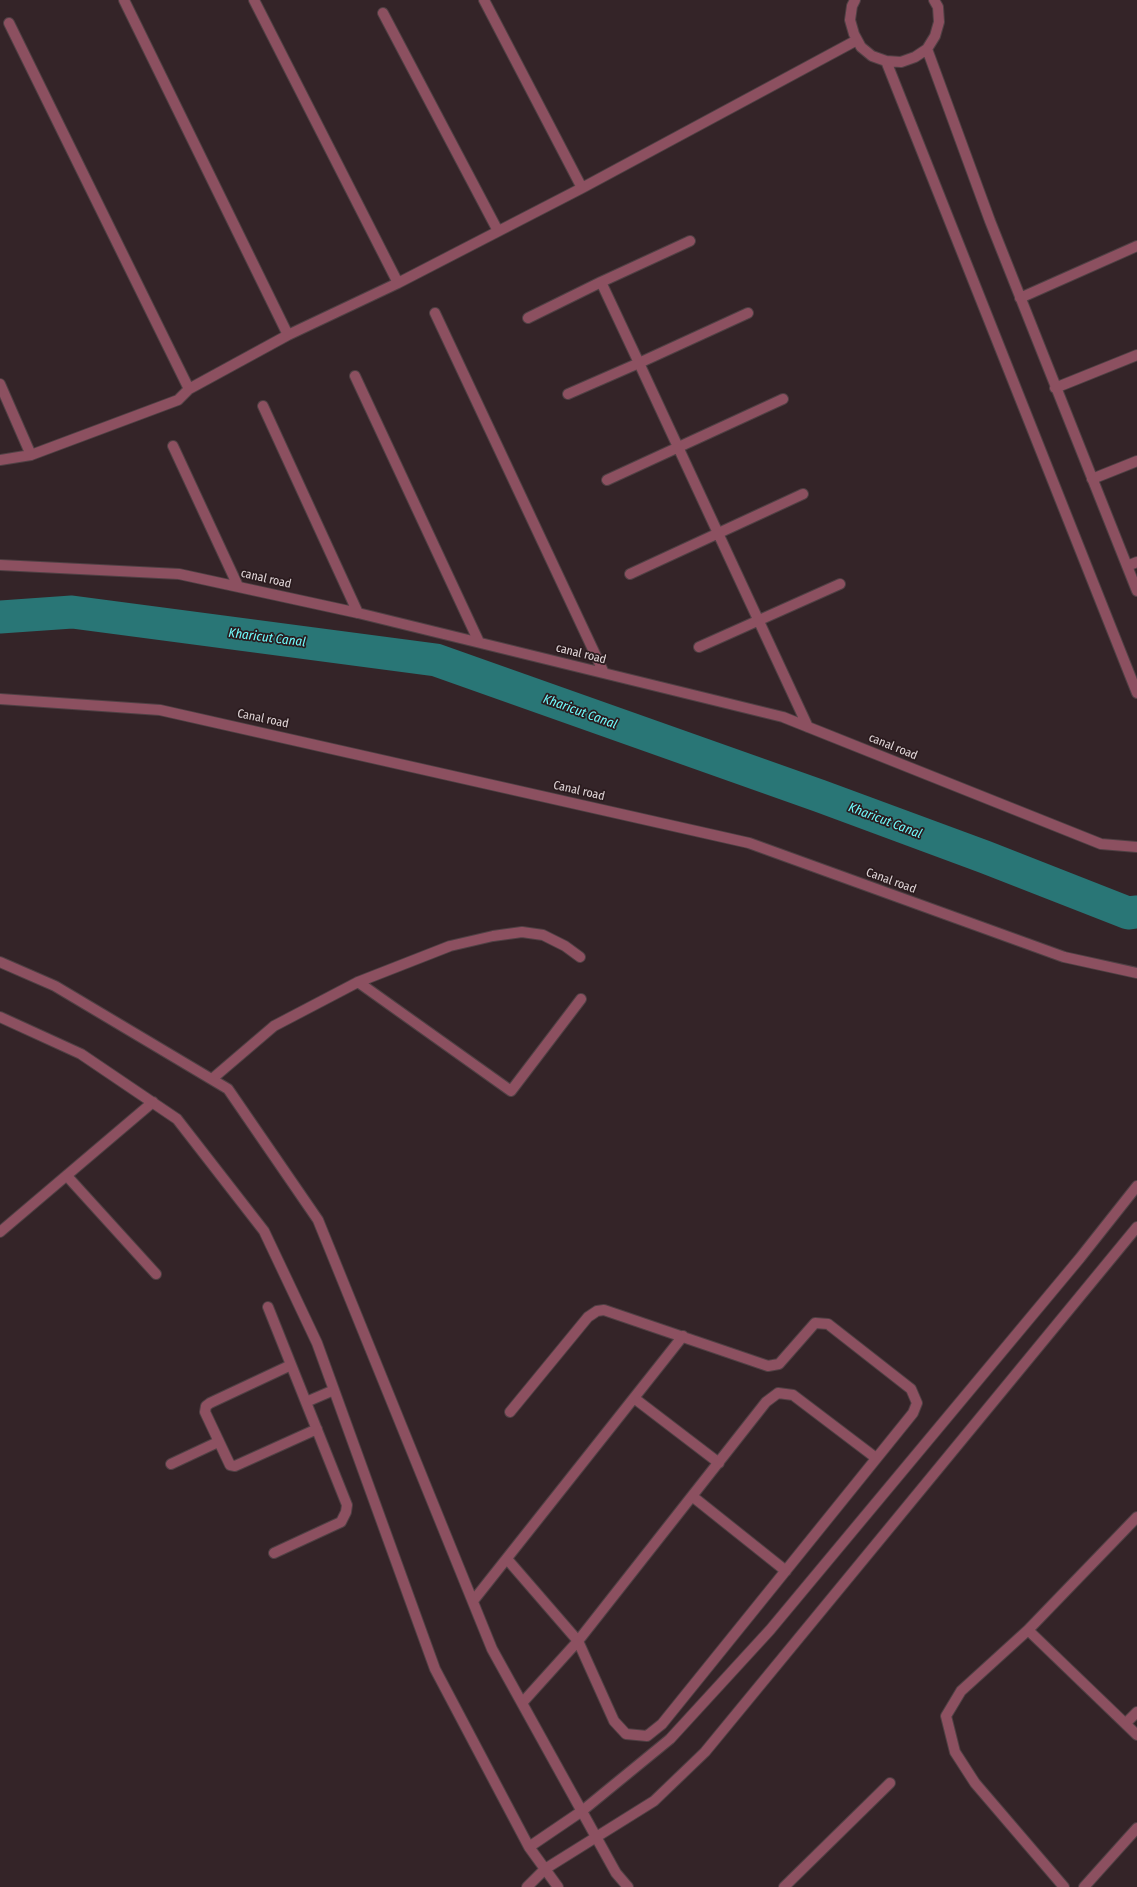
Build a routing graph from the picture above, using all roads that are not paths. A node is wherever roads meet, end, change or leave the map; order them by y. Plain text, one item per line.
1 (124, 0) edge
2 (254, 0) edge
3 (484, 0) edge
4 (934, 0) edge
5 (853, 2) edge
6 (383, 13) dead end
7 (9, 24) dead end
8 (857, 40) junction
9 (927, 49) junction
10 (886, 61) junction
11 (582, 188) junction
12 (498, 231) junction
13 (690, 241) dead end
14 (1137, 246) edge
15 (602, 282) junction
16 (398, 283) junction
17 (1020, 298) junction
18 (435, 313) dead end
19 (748, 313) dead end
20 (528, 318) dead end
21 (288, 335) junction
22 (1137, 355) edge
23 (639, 363) junction
24 (355, 376) dead end
25 (0, 384) edge
26 (1055, 388) junction
27 (188, 389) junction
28 (568, 394) dead end
29 (783, 399) dead end
30 (263, 406) dead end
31 (173, 446) dead end
32 (677, 447) junction
33 (31, 455) junction
34 (0, 460) edge
35 (1137, 461) edge
36 (1092, 479) junction
37 (607, 480) dead end
38 (803, 494) dead end
39 (718, 533) junction
40 (1137, 562) edge
41 (0, 565) edge
42 (1127, 566) junction
43 (630, 574) dead end
44 (840, 584) dead end
45 (238, 586) junction
46 (1137, 591) edge
47 (358, 613) junction
48 (758, 620) junction
49 (479, 642) junction
50 (698, 647) dead end
51 (604, 673) junction
52 (1137, 693) edge
53 (0, 699) edge
54 (808, 727) junction
55 (1137, 847) edge
56 (580, 957) dead end
57 (0, 962) edge
58 (1137, 973) edge
59 (358, 982) junction
60 (581, 999) dead end
61 (0, 1017) edge
62 (212, 1079) junction
63 (153, 1102) junction
64 (67, 1176) junction
65 (1137, 1186) edge
66 (1137, 1228) edge
67 (0, 1232) edge
68 (156, 1274) dead end
69 (268, 1307) dead end
70 (683, 1336) junction
71 (292, 1366) junction
72 (334, 1390) junction
73 (634, 1398) junction
74 (306, 1402) junction
75 (510, 1412) dead end
76 (317, 1429) junction
77 (218, 1442) junction
78 (876, 1458) junction
79 (719, 1463) junction
80 (171, 1464) dead end
81 (692, 1496) junction
82 (1137, 1516) edge
83 (274, 1553) dead end
84 (506, 1559) junction
85 (786, 1571) junction
86 (472, 1601) junction
87 (1028, 1630) junction
88 (578, 1641) junction
89 (522, 1703) junction
90 (1137, 1712) edge
91 (1126, 1723) junction
92 (1137, 1736) edge
93 (890, 1783) dead end
94 (582, 1811) junction
95 (1137, 1828) edge
96 (596, 1836) junction
97 (529, 1847) junction
98 (545, 1869) junction
99 (527, 1887) edge
100 (558, 1887) edge
101 (628, 1887) edge
102 (784, 1887) edge
103 (1064, 1887) edge
104 (1084, 1887) edge

1 - 21 street
2 - 16 street
3 - 11 street
4 - 9 street
5 - 8 street
6 - 12 street
7 - 27 street
8 - 10 street
8 - 11 street
9 - 10 street
9 - 17 street
10 - 52 street
11 - 12 street
12 - 16 street
13 - 15 street
14 - 17 street
15 - 20 street
15 - 23 street
16 - 21 street
17 - 26 street
18 - 51 street
19 - 23 street
21 - 27 street
22 - 26 street
23 - 28 street
23 - 32 street
24 - 49 street
25 - 33 street
26 - 36 street
27 - 33 street
29 - 32 street
30 - 47 street
31 - 45 street
32 - 37 street
32 - 39 street
33 - 34 street
35 - 36 street
36 - 42 street
38 - 39 street
39 - 43 street
39 - 48 street
40 - 42 street
41 - 45 street, canal road
42 - 46 street
44 - 48 street
45 - 47 street, canal road
47 - 49 street, canal road
48 - 50 street
48 - 54 street
49 - 51 street, canal road
51 - 54 street, canal road
53 - 58 street, Canal road
54 - 55 street, canal road
56 - 59 street
57 - 62 street
59 - 60 street
59 - 62 street
61 - 63 street
62 - 86 street
63 - 64 street
63 - 72 street
64 - 67 street
64 - 68 street
65 - 94 street
66 - 96 street
69 - 71 street
70 - 73 street
70 - 75 street
70 - 78 street
71 - 74 street
71 - 77 street
72 - 74 street
72 - 97 street
73 - 79 street
73 - 84 street
74 - 76 street
76 - 77 street
76 - 83 street
77 - 80 street
78 - 79 street
78 - 85 street
79 - 81 street
81 - 85 street
81 - 88 street
82 - 87 street
84 - 86 street
84 - 88 street
85 - 88 street
86 - 89 street
87 - 91 street
87 - 103 street
88 - 89 street
89 - 94 street
90 - 91 street
91 - 92 street
93 - 102 street
94 - 96 street
94 - 97 street
95 - 104 street
96 - 98 street
96 - 101 street
97 - 98 street
98 - 99 street
98 - 100 street

